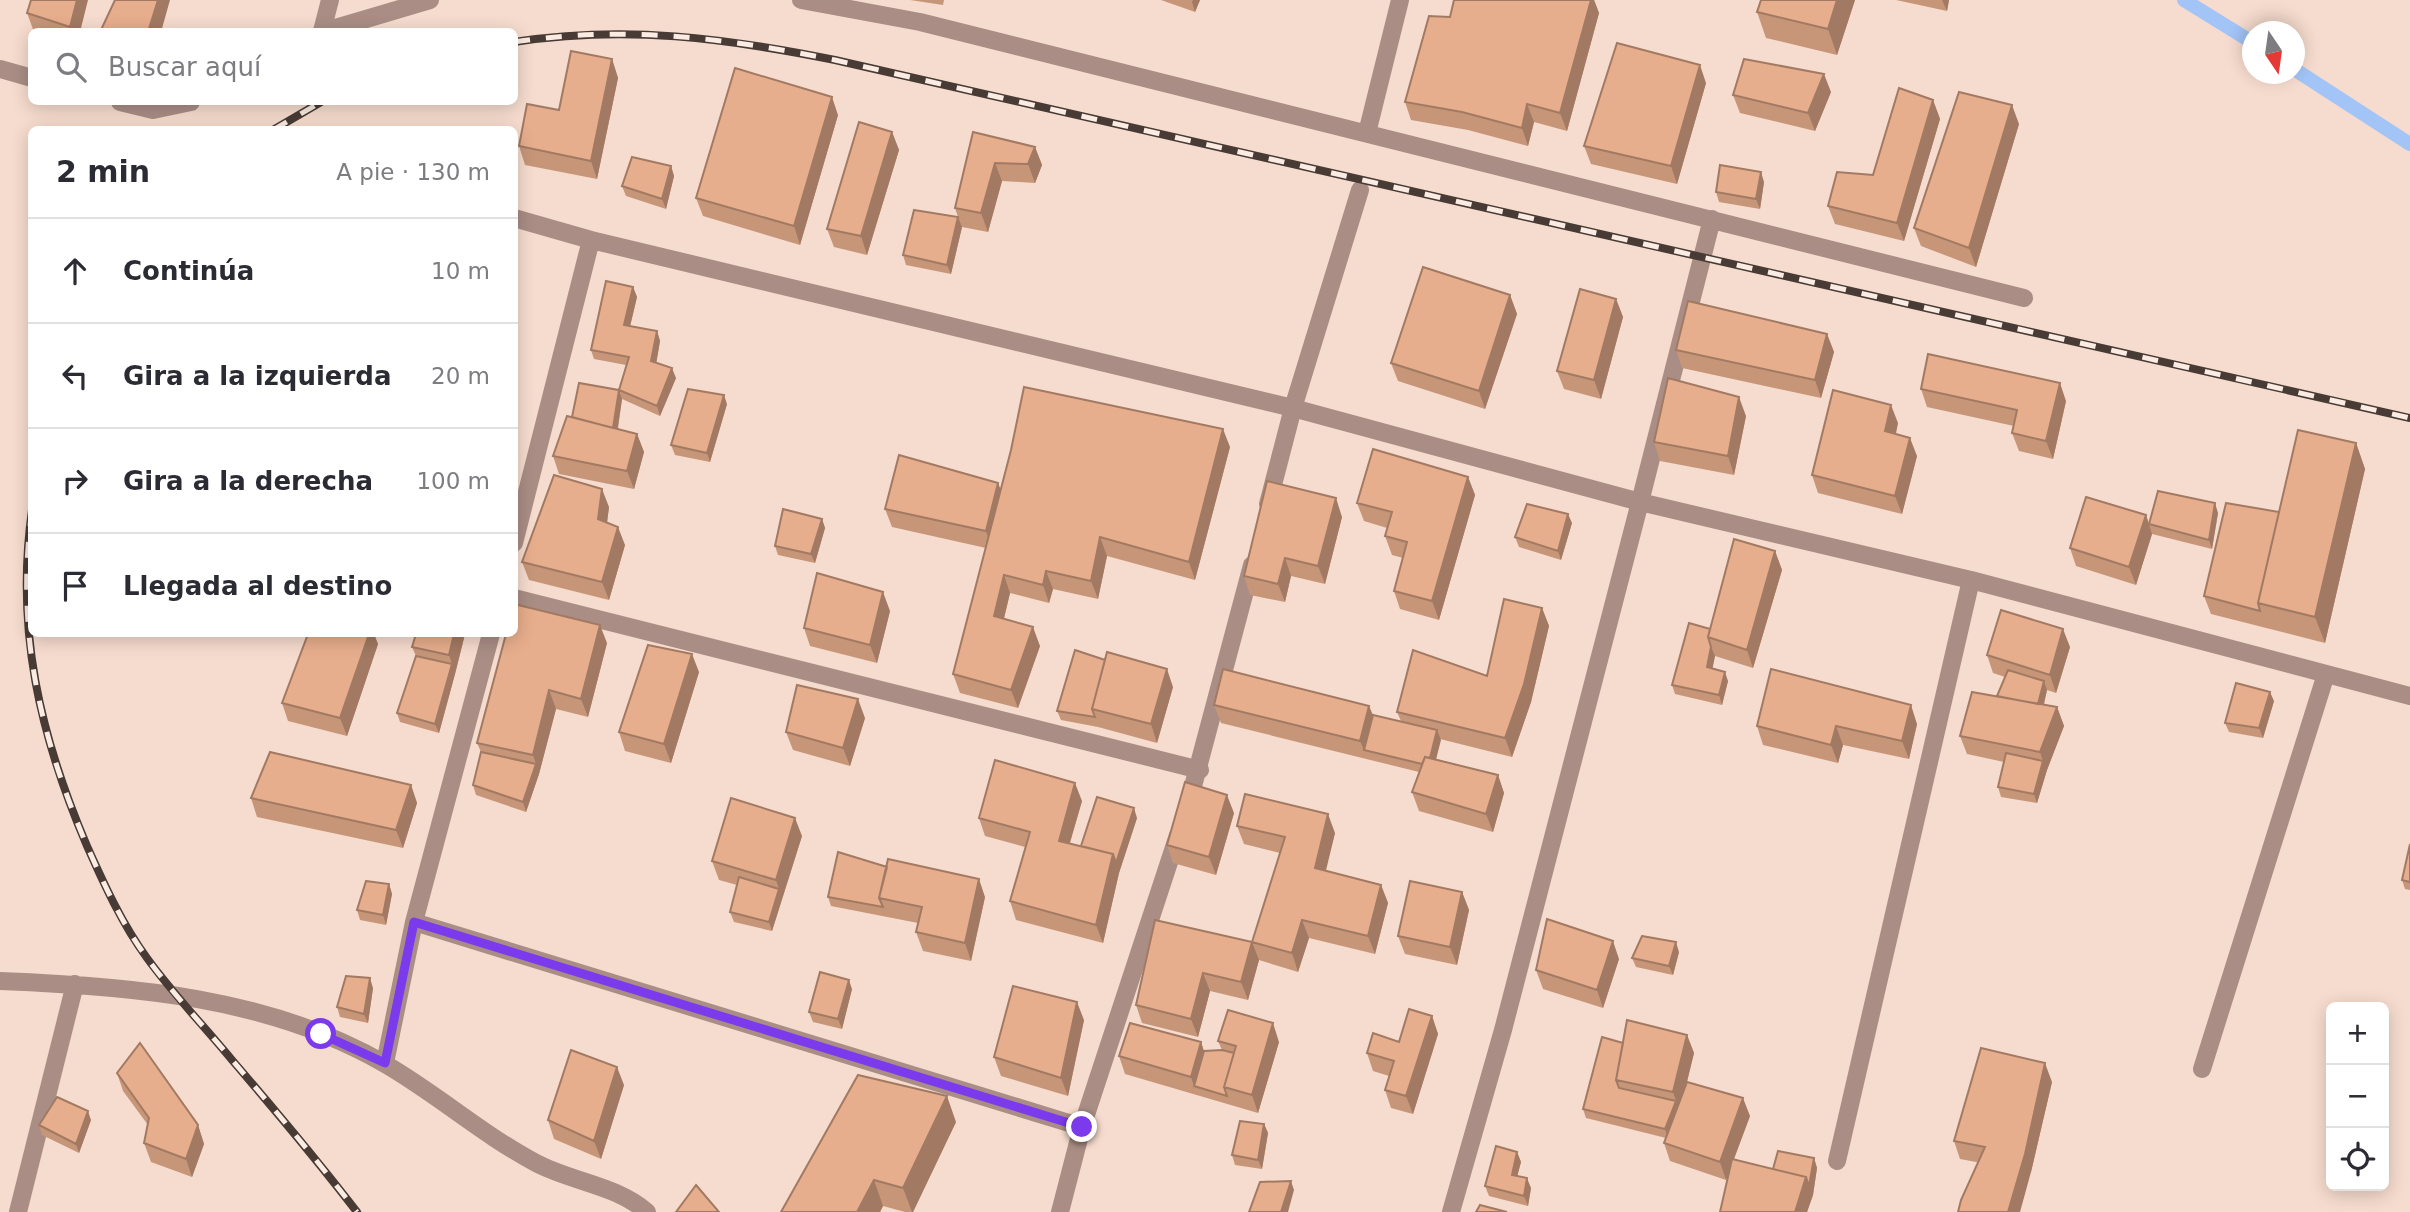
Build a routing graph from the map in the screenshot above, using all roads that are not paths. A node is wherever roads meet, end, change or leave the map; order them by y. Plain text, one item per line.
1 (330, 0) edge
2 (429, 0) edge
3 (801, 0) edge
4 (1400, 0) edge
5 (323, 28) edge
6 (332, 28) edge
7 (0, 69) edge
8 (28, 77) edge
9 (132, 105) edge
10 (177, 105) edge
11 (1367, 133) junction
12 (1360, 190) dead end
13 (518, 219) edge
14 (1712, 219) junction
15 (591, 240) junction
16 (2024, 298) dead end
17 (1293, 408) junction
18 (1640, 502) junction
19 (1265, 515) edge
20 (518, 527) edge
21 (1258, 542) edge
22 (1971, 580) junction
23 (518, 599) edge
24 (490, 637) edge
25 (2326, 674) junction
26 (2410, 696) edge
27 (1200, 771) junction
28 (414, 922) junction
29 (0, 981) edge
30 (75, 984) junction
31 (385, 1063) junction
32 (2202, 1069) dead end
33 (1082, 1127) junction
34 (1837, 1161) dead end
35 (18, 1212) edge
36 (647, 1212) edge
37 (1059, 1212) edge
38 (1451, 1212) edge

1 - 5 street
2 - 6 street
3 - 11 street
4 - 11 street
7 - 8 street
9 - 10 street
11 - 14 street
12 - 17 street
13 - 15 street
14 - 16 street
14 - 18 street
15 - 17 street
15 - 20 street
17 - 18 street
17 - 19 street
18 - 22 street
18 - 38 street
21 - 27 street
22 - 25 street
22 - 34 street
23 - 27 street
24 - 28 street
25 - 26 street
25 - 32 street
27 - 33 street
28 - 31 street
28 - 33 street
29 - 30 street
30 - 31 street
30 - 35 street
31 - 36 street
33 - 37 street

